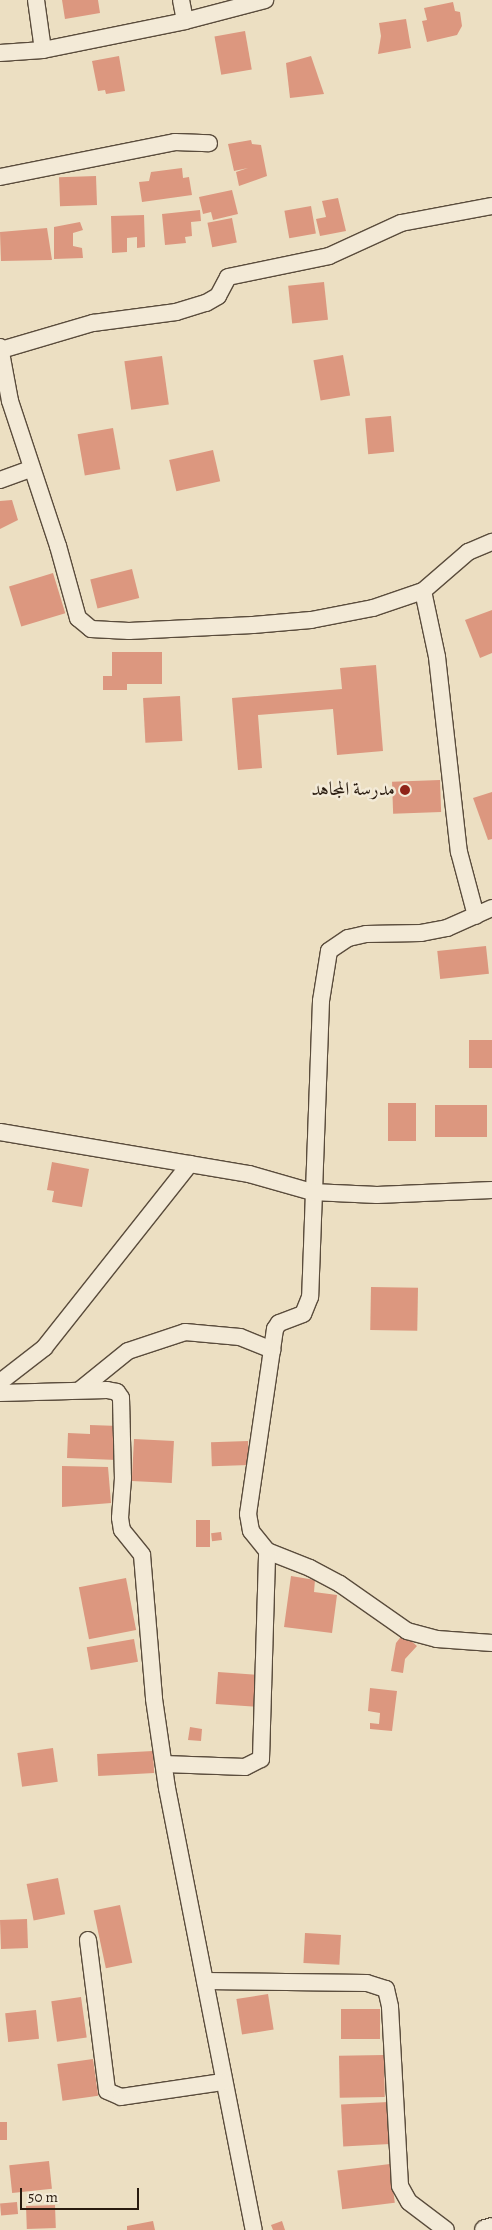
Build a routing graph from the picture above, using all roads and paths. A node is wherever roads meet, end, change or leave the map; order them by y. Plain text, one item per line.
1 (36, 0) edge
2 (181, 0) edge
3 (265, 0) edge
4 (185, 21) junction
5 (44, 50) junction
6 (0, 53) edge
7 (209, 143) dead end
8 (0, 177) edge
9 (492, 206) edge
10 (0, 349) edge
11 (31, 470) junction
12 (0, 480) edge
13 (492, 542) edge
14 (423, 591) junction
15 (492, 908) edge
16 (476, 916) junction
17 (0, 1132) edge
18 (190, 1164) junction
19 (492, 1190) edge
20 (312, 1192) junction
21 (272, 1350) junction
22 (0, 1382) edge
23 (81, 1389) junction
24 (0, 1393) edge
25 (267, 1551) junction
26 (492, 1643) edge
27 (164, 1764) junction
28 (88, 1940) dead end
29 (205, 1981) junction
30 (223, 2082) junction
31 (492, 2228) edge
32 (254, 2230) edge
33 (446, 2230) edge
34 (485, 2230) edge

1 - 5 street
2 - 4 street
3 - 4 street
4 - 5 street
5 - 6 street
7 - 8 street
9 - 10 street
10 - 11 street
11 - 12 street
11 - 14 street
13 - 14 street
14 - 16 street
15 - 16 street
16 - 20 street
17 - 18 street
18 - 20 street
18 - 22 street
19 - 20 street
20 - 21 street
21 - 23 street
21 - 25 street
23 - 24 street
23 - 27 street
25 - 26 street
25 - 27 street
27 - 29 street
28 - 30 street
29 - 30 street
29 - 33 street
30 - 32 street
31 - 34 street

